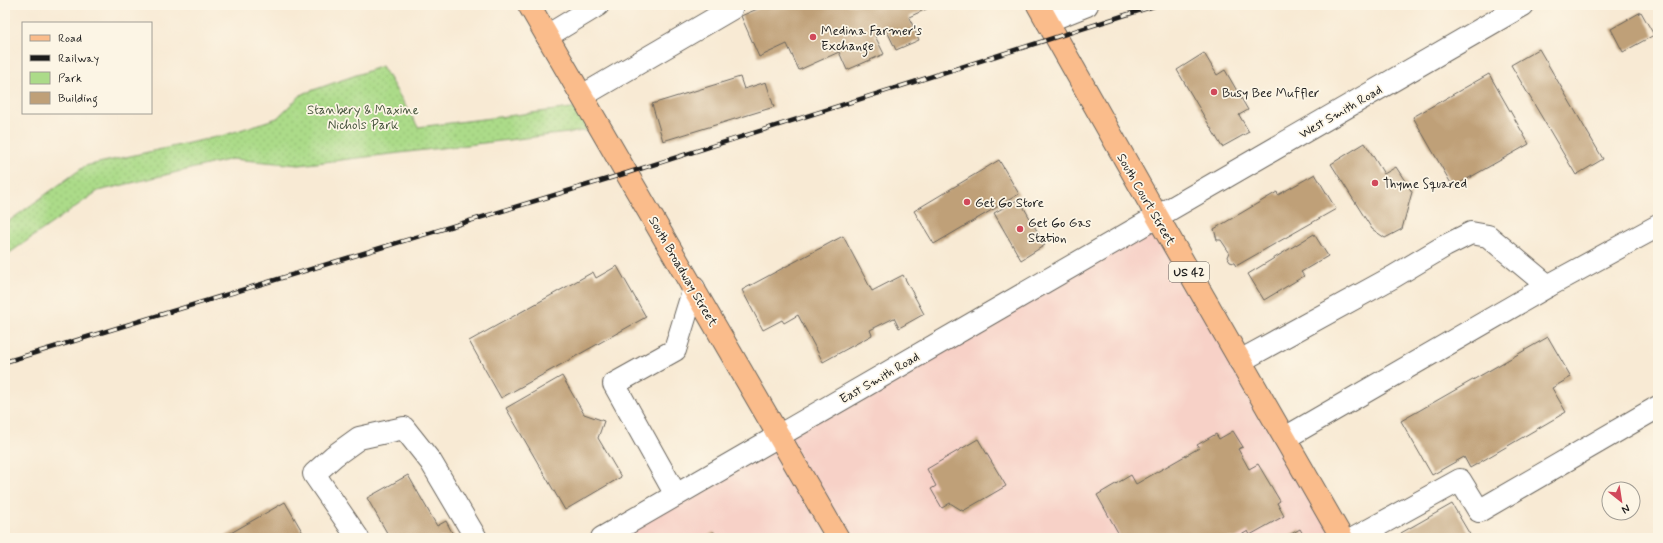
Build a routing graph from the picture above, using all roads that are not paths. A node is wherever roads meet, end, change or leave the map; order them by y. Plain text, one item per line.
1 (529, 5) edge
2 (598, 5) edge
3 (732, 5) edge
4 (1087, 5) edge
5 (1523, 5) edge
6 (1042, 13) edge
7 (547, 36) junction
8 (582, 96) junction
9 (1157, 216) junction
10 (1658, 226) edge
11 (1548, 286) junction
12 (694, 288) junction
13 (1240, 361) junction
14 (1658, 407) edge
15 (779, 435) junction
16 (1285, 438) junction
17 (676, 495) junction
18 (358, 538) edge
19 (476, 538) edge
20 (602, 538) edge
21 (838, 538) edge
22 (1342, 538) edge
23 (1355, 538) edge

1 - 7 main road, South Broadway Street
2 - 7 street
3 - 8 street
4 - 6 street
5 - 9 street, West Smith Road
6 - 9 main road, South Court Street / US 42
7 - 8 main road, South Broadway Street
8 - 12 main road, South Broadway Street
9 - 13 main road, South Court Street / US 42
9 - 15 street, East Smith Road
10 - 11 street
11 - 13 street
11 - 16 street
12 - 15 main road, South Broadway Street
12 - 17 street
13 - 16 main road, South Court Street / US 42
14 - 23 street
15 - 17 street, East Smith Road
15 - 21 main road, South Broadway Street
16 - 22 main road, South Court Street / US 42
17 - 20 street, East Smith Road
18 - 19 street

